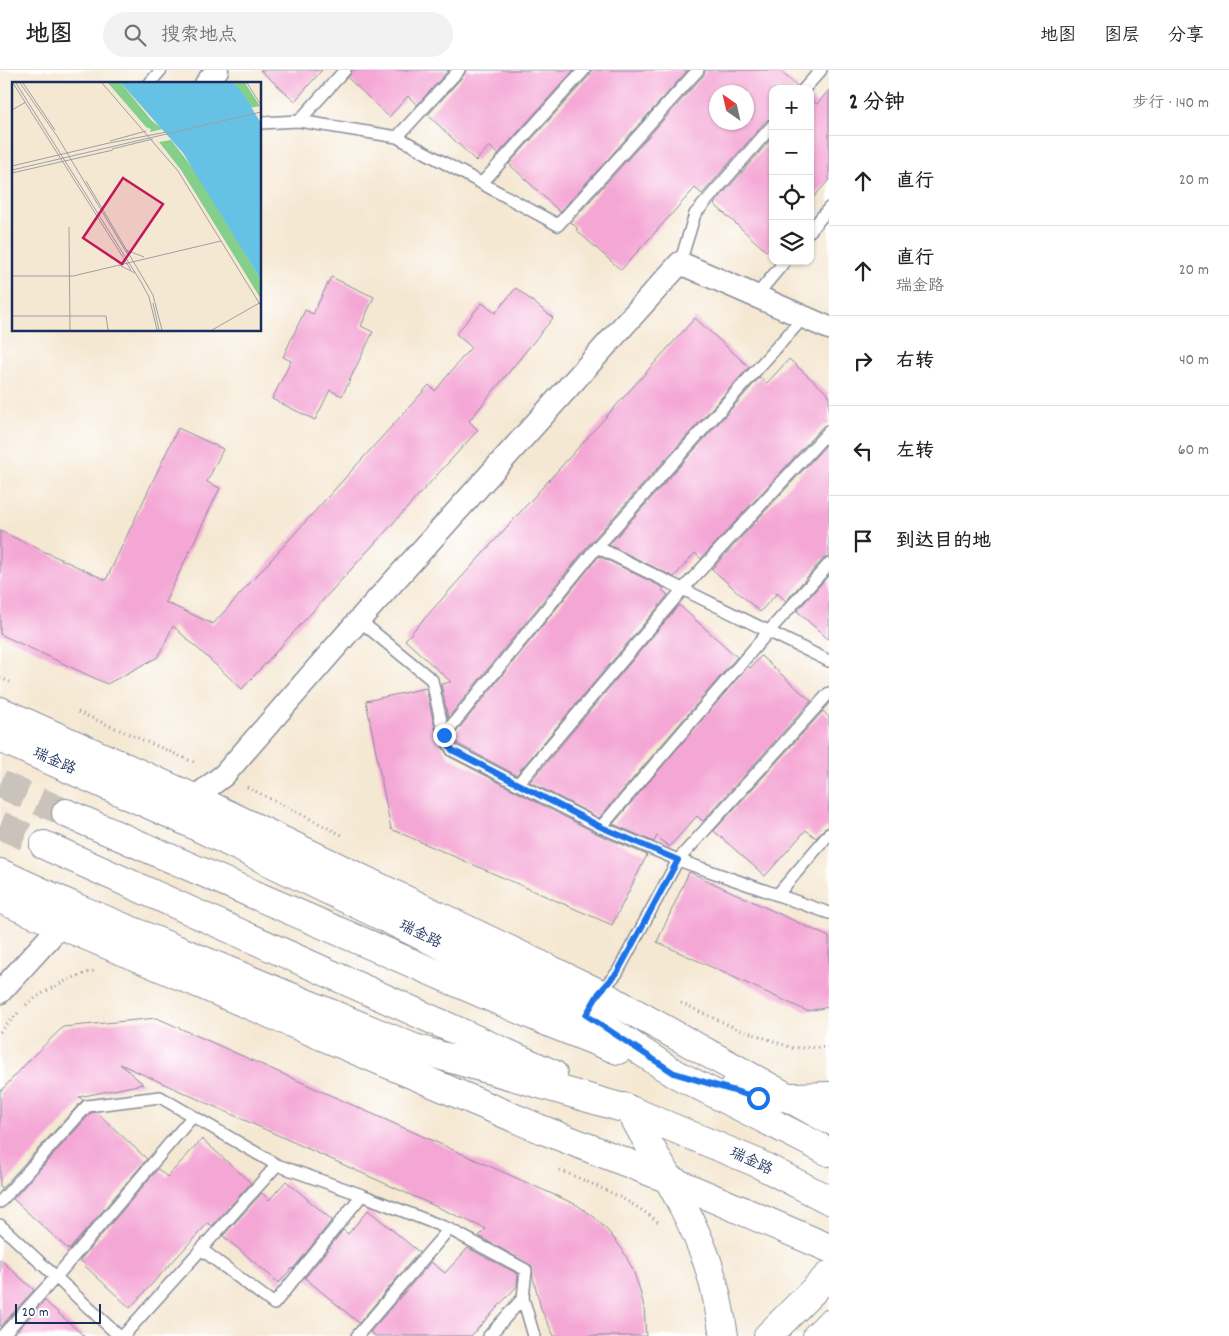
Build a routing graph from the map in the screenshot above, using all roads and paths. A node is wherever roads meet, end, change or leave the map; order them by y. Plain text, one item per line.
1 (162, 70) edge
2 (217, 70) edge
3 (345, 70) edge
4 (459, 70) edge
5 (584, 70) edge
6 (698, 70) edge
7 (821, 70) edge
8 (151, 82) edge
9 (208, 82) edge
10 (808, 85) edge
11 (299, 121) junction
12 (261, 123) edge
13 (769, 130) edge
14 (397, 137) junction
15 (482, 183) junction
16 (829, 208) edge
17 (814, 226) edge
18 (680, 263) junction
19 (782, 265) edge
20 (756, 296) junction
21 (804, 317) junction
22 (829, 328) edge
23 (829, 431) edge
24 (597, 547) junction
25 (829, 564) edge
26 (683, 589) junction
27 (359, 620) junction
28 (769, 631) junction
29 (829, 660) edge
30 (829, 693) edge
31 (0, 711) edge
32 (444, 735) junction
33 (0, 738) edge
34 (518, 784) junction
35 (185, 808) junction
36 (66, 813) tunnel mouth
37 (601, 827) junction
38 (829, 834) edge
39 (44, 845) tunnel mouth
40 (678, 860) junction
41 (0, 873) edge
42 (778, 894) junction
43 (0, 899) edge
44 (829, 913) edge
45 (69, 917) junction
46 (102, 971) dead end
47 (0, 992) edge
48 (592, 1004) junction
49 (731, 1026) dead end
50 (0, 1032) edge
51 (829, 1047) edge
52 (674, 1073) junction
53 (829, 1096) edge
54 (789, 1098) junction
55 (630, 1110) junction
56 (193, 1116) junction
57 (829, 1120) edge
58 (829, 1152) edge
59 (277, 1165) junction
60 (559, 1170) dead end
61 (666, 1178) junction
62 (362, 1195) junction
63 (829, 1200) edge
64 (0, 1202) edge
65 (659, 1224) dead end
66 (0, 1225) edge
67 (449, 1229) junction
68 (829, 1248) edge
69 (201, 1249) junction
70 (829, 1275) edge
71 (56, 1277) junction
72 (523, 1298) junction
73 (829, 1324) edge
74 (2, 1336) edge
75 (119, 1336) edge
76 (123, 1336) edge
77 (357, 1336) edge
78 (489, 1336) edge
79 (534, 1336) edge
80 (724, 1336) edge
81 (768, 1336) edge
82 (817, 1336) edge

1 - 8 lane
2 - 9 street
3 - 11 lane
4 - 14 lane
5 - 15 lane
6 - 15 lane
7 - 10 lane
11 - 12 lane
11 - 14 lane
13 - 18 lane
14 - 15 lane
16 - 17 lane
18 - 20 street
18 - 27 street
19 - 20 lane
20 - 21 street
21 - 22 street
21 - 24 lane
23 - 26 lane
24 - 26 lane
24 - 32 lane
25 - 28 lane
26 - 28 lane
26 - 34 lane
27 - 32 lane
27 - 35 street
28 - 29 lane
28 - 37 lane
30 - 40 lane
31 - 35 main road
32 - 34 lane
33 - 35 main road, 瑞金路
34 - 37 lane
35 - 48 main road, 瑞金路
36 - 52 main road
37 - 40 lane
38 - 42 lane
39 - 55 main road
40 - 42 lane
40 - 48 lane
41 - 45 main road, 瑞金路
42 - 44 lane
43 - 45 main road
45 - 47 street
45 - 55 main road, 瑞金路
45 - 61 main road
46 - 50 path
48 - 52 main road, 瑞金路
48 - 54 main road
49 - 51 path
52 - 54 main road
52 - 58 main road, 瑞金路
53 - 54 main road
54 - 57 main road
55 - 61 main road
55 - 63 main road, 瑞金路
56 - 59 lane
56 - 64 lane
56 - 71 lane
59 - 62 lane
59 - 69 lane
60 - 65 path
61 - 68 main road
61 - 80 main road
62 - 67 lane
62 - 69 lane
66 - 71 lane
67 - 72 lane
67 - 77 lane
69 - 76 lane
70 - 81 main road
71 - 74 lane
71 - 75 lane
72 - 78 lane
72 - 79 lane
73 - 82 main road

